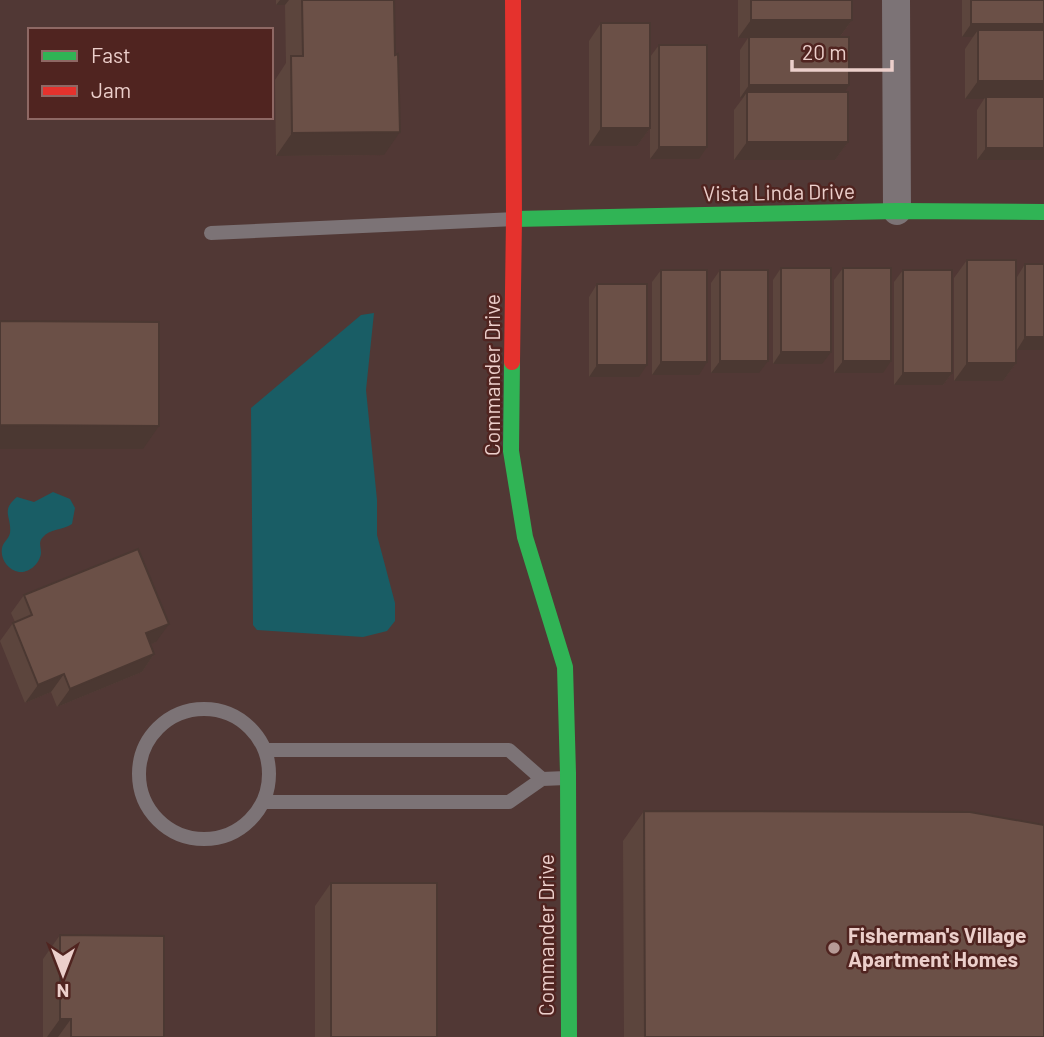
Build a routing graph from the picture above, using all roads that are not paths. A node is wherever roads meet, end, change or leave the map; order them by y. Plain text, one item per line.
1 (513, 0) edge
2 (896, 0) edge
3 (897, 211) junction
4 (1044, 212) edge
5 (514, 219) junction
6 (211, 233) dead end
7 (266, 750) junction
8 (568, 778) junction
9 (542, 779) junction
10 (263, 802) junction
11 (569, 1037) edge

1 - 5 street, Commander Drive
2 - 3 street
3 - 4 street, Vista Linda Drive
3 - 5 street, Vista Linda Drive
5 - 6 lane
5 - 8 street, Commander Drive
7 - 9 lane
7 - 10 lane
7 - 10 lane
8 - 9 lane
8 - 11 street, Commander Drive
9 - 10 lane

